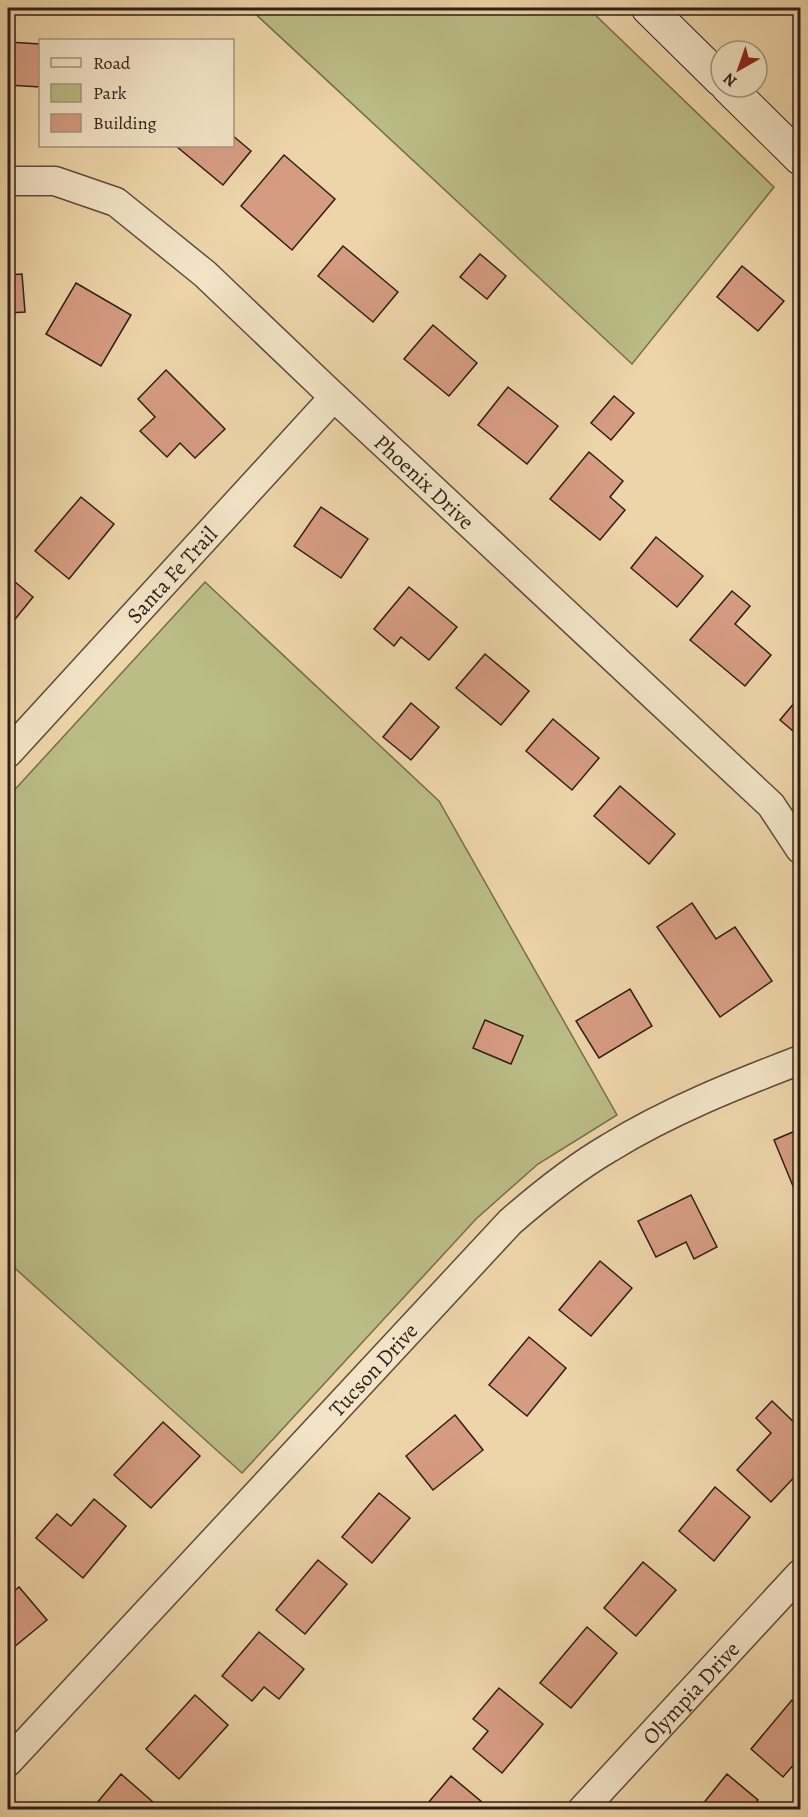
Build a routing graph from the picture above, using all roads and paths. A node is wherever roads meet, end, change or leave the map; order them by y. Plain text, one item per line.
1 (648, 8) edge
2 (709, 68) edge
3 (740, 99) edge
4 (801, 158) edge
5 (8, 181) edge
6 (334, 397) junction
7 (8, 753) edge
8 (801, 849) edge
9 (801, 1060) edge
10 (801, 1574) edge
11 (8, 1762) edge
12 (582, 1809) edge

1 - 2 street
3 - 4 street
5 - 6 street, Phoenix Drive
6 - 7 street, Santa Fe Trail
6 - 8 street, Phoenix Drive
9 - 11 street, Tucson Drive
10 - 12 street, Olympia Drive

